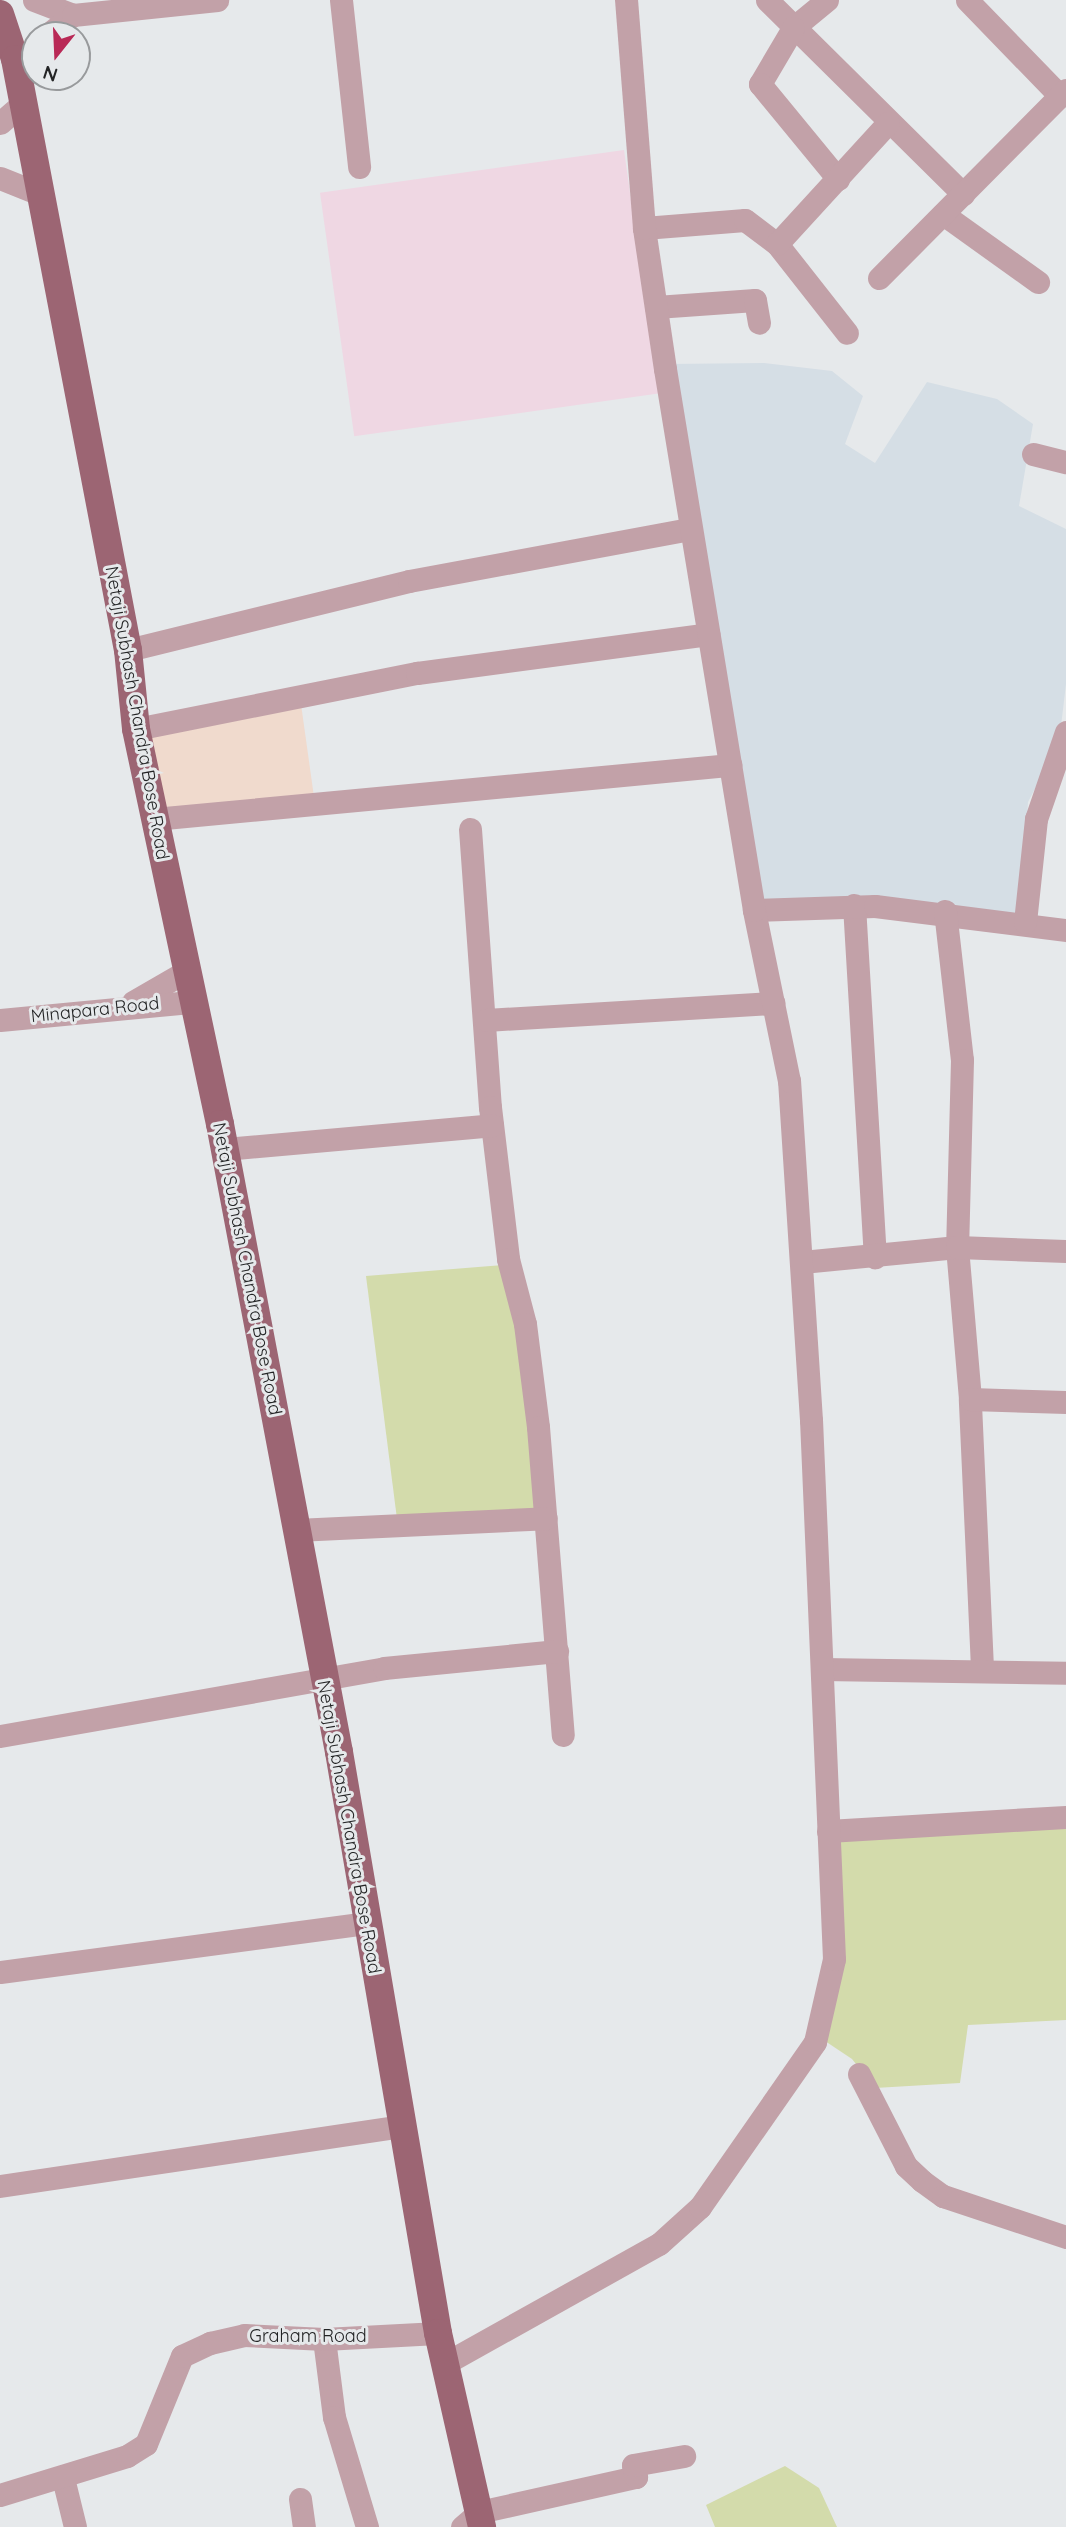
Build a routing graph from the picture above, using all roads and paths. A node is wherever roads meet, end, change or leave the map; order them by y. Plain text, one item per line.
1 (34, 0) edge
2 (217, 0) edge
3 (341, 0) edge
4 (626, 0) edge
5 (767, 0) edge
6 (827, 0) edge
7 (967, 0) edge
8 (74, 15) junction
9 (66, 21) edge
10 (2, 24) edge
11 (793, 27) junction
12 (21, 46) edge
13 (23, 91) edge
14 (1063, 93) edge
15 (23, 103) junction
16 (0, 123) edge
17 (888, 123) junction
18 (359, 167) dead end
19 (0, 178) edge
20 (838, 179) junction
21 (40, 194) junction
22 (963, 194) junction
23 (943, 214) junction
24 (644, 228) junction
25 (777, 244) junction
26 (879, 278) dead end
27 (1038, 282) dead end
28 (656, 307) junction
29 (759, 323) dead end
30 (847, 333) dead end
31 (1033, 454) dead end
32 (1066, 462) edge
33 (690, 529) junction
34 (708, 634) junction
35 (128, 650) junction
36 (136, 729) junction
37 (1066, 741) edge
38 (730, 765) junction
39 (154, 819) junction
40 (470, 829) dead end
41 (854, 905) junction
42 (754, 910) junction
43 (944, 911) junction
44 (1025, 922) junction
45 (1066, 930) edge
46 (183, 973) junction
47 (190, 1002) junction
48 (130, 1003) junction
49 (773, 1003) junction
50 (0, 1020) edge
51 (486, 1020) junction
52 (492, 1125) junction
53 (225, 1149) junction
54 (957, 1247) junction
55 (1066, 1251) edge
56 (875, 1257) junction
57 (802, 1262) junction
58 (970, 1399) junction
59 (1066, 1402) edge
60 (546, 1518) junction
61 (296, 1530) junction
62 (557, 1651) junction
63 (982, 1668) junction
64 (822, 1669) junction
65 (1066, 1673) edge
66 (325, 1681) junction
67 (563, 1735) dead end
68 (0, 1736) edge
69 (1066, 1817) edge
70 (828, 1831) junction
71 (366, 1923) junction
72 (0, 1972) edge
73 (859, 2074) dead end
74 (400, 2126) junction
75 (0, 2186) edge
76 (1066, 2237) edge
77 (438, 2333) junction
78 (324, 2339) junction
79 (444, 2364) junction
80 (684, 2456) dead end
81 (63, 2478) junction
82 (0, 2495) edge
83 (300, 2499) dead end
84 (474, 2522) edge
85 (75, 2527) edge
86 (304, 2527) edge
87 (367, 2527) edge

1 - 8 street
2 - 8 street
3 - 18 street
4 - 24 street
5 - 11 street
6 - 11 street
7 - 14 street
8 - 9 street
10 - 12 main road, Netaji Subhash Chandra Bose Road
11 - 17 street
11 - 20 street
13 - 15 main road, Netaji Subhash Chandra Bose Road
14 - 22 street
15 - 16 street
15 - 21 main road, Netaji Subhash Chandra Bose Road
17 - 20 street
17 - 22 street
19 - 21 street
20 - 25 street
21 - 35 main road, Netaji Subhash Chandra Bose Road
22 - 23 street
23 - 26 street
23 - 27 street
24 - 25 street
24 - 28 street
25 - 30 street
28 - 29 street
28 - 33 street
31 - 32 street
33 - 34 street
33 - 35 street
34 - 36 street
34 - 38 street
35 - 36 main road, Netaji Subhash Chandra Bose Road
36 - 39 main road, Netaji Subhash Chandra Bose Road
37 - 44 street
38 - 39 street
38 - 42 street
39 - 46 main road, Netaji Subhash Chandra Bose Road
40 - 51 street
41 - 42 street
41 - 43 street
41 - 56 street
42 - 49 street
43 - 44 street
43 - 54 street
44 - 45 street
46 - 47 main road, Netaji Subhash Chandra Bose Road
46 - 48 street
47 - 48 street, Minapara Road
47 - 53 main road, Netaji Subhash Chandra Bose Road
48 - 50 street, Minapara Road
49 - 51 street
49 - 57 street
51 - 52 street
52 - 53 street
52 - 60 street
53 - 61 main road, Netaji Subhash Chandra Bose Road
54 - 55 street
54 - 56 street
54 - 58 street
56 - 57 street
57 - 64 street
58 - 59 street
58 - 63 street
60 - 61 street
60 - 62 street
61 - 66 main road, Netaji Subhash Chandra Bose Road
62 - 66 street
62 - 67 street
63 - 64 street
63 - 65 street
64 - 70 street
66 - 68 street
66 - 71 main road, Netaji Subhash Chandra Bose Road
69 - 70 street
70 - 79 street
71 - 72 street
71 - 74 main road, Netaji Subhash Chandra Bose Road
73 - 76 street
74 - 75 street
74 - 77 main road, Netaji Subhash Chandra Bose Road
77 - 78 street, Graham Road
77 - 79 main road, Netaji Subhash Chandra Bose Road
78 - 81 street, Graham Road
78 - 87 street
79 - 84 main road, Netaji Subhash Chandra Bose Road
80 - 84 street
81 - 82 street, Graham Road
81 - 85 street
83 - 86 street

